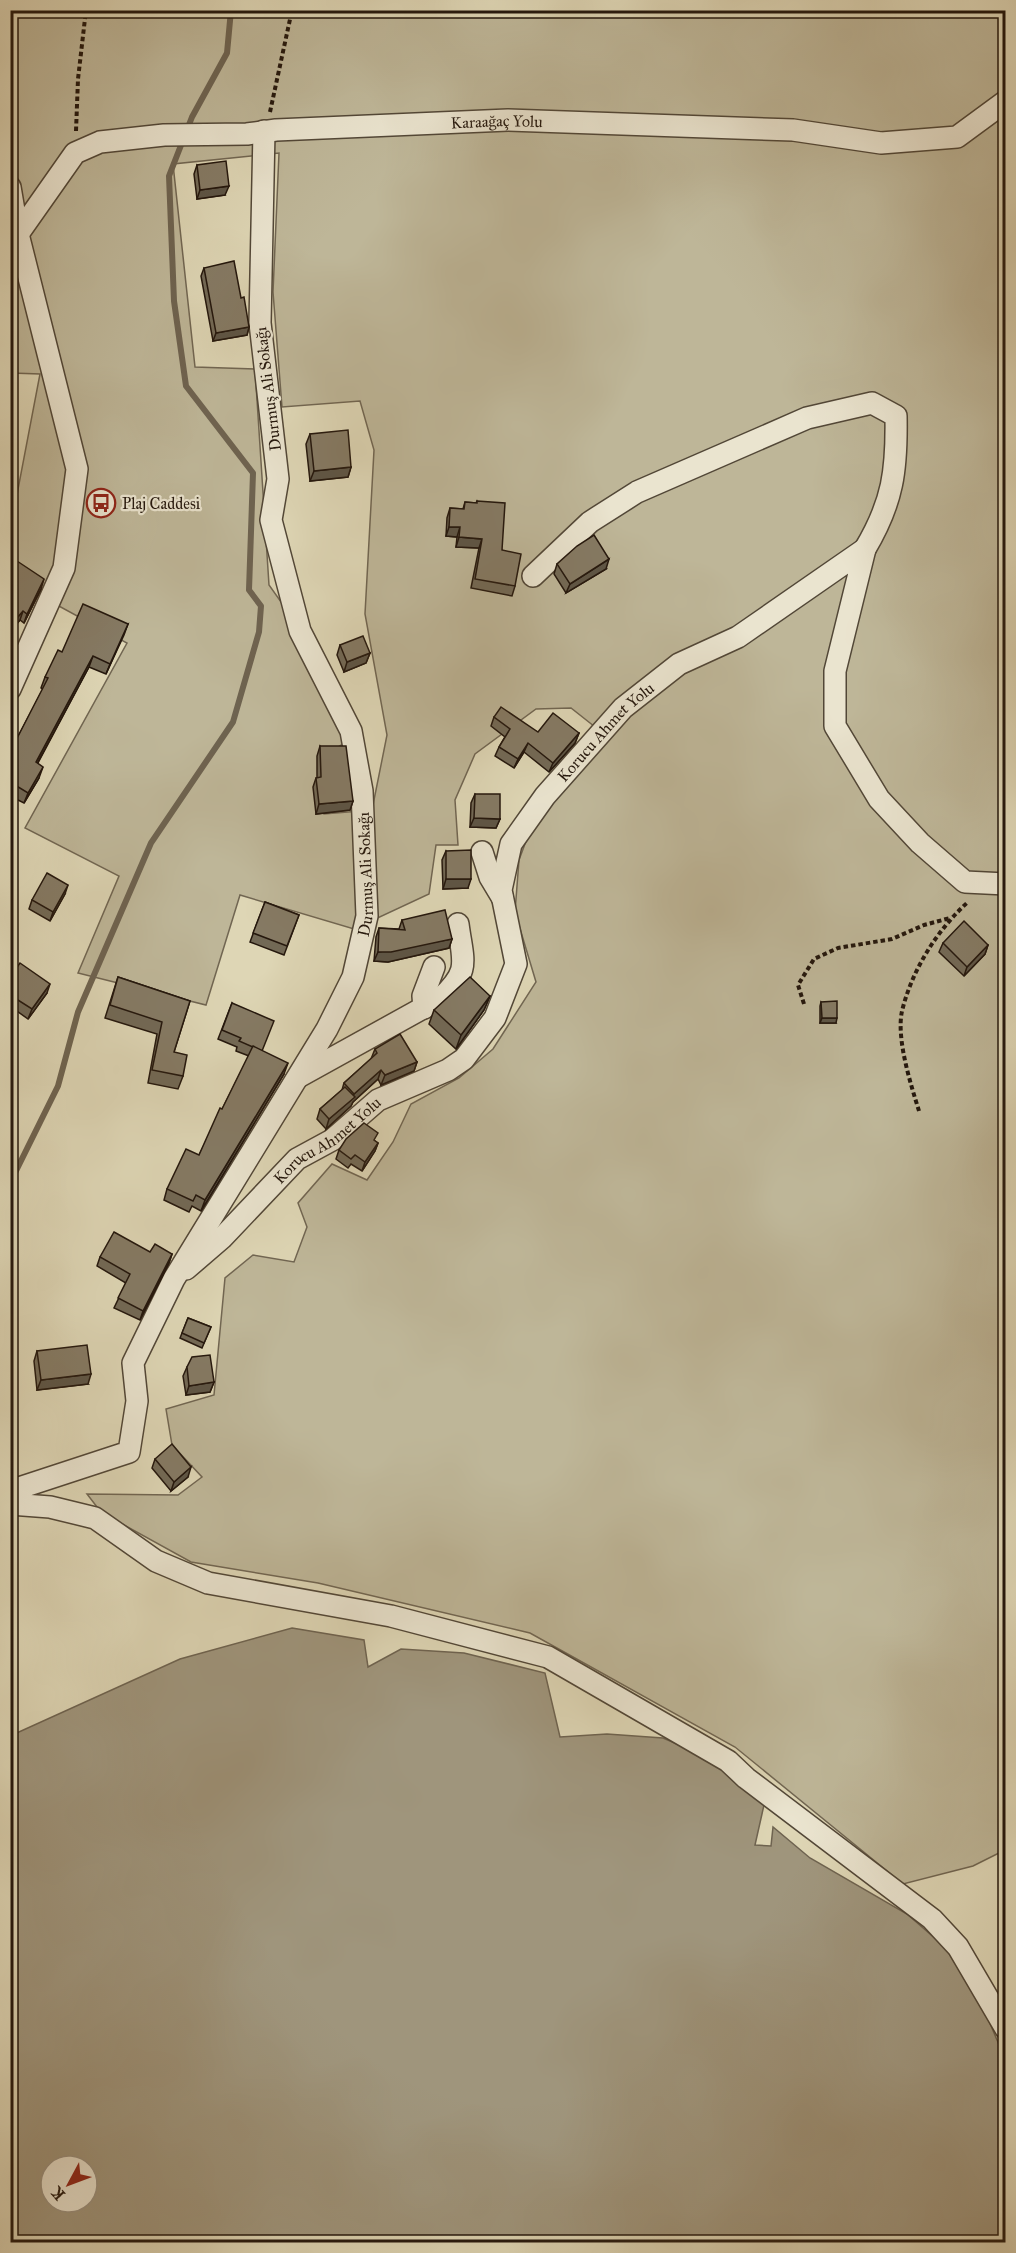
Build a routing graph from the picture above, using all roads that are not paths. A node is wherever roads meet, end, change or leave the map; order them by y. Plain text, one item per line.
1 (1005, 101) edge
2 (256, 133) junction
3 (10, 187) edge
4 (18, 234) junction
5 (865, 549) junction
6 (533, 576) dead end
7 (10, 689) edge
8 (482, 852) dead end
9 (1005, 884) edge
10 (502, 897) junction
11 (458, 924) dead end
12 (434, 968) dead end
13 (424, 1008) junction
14 (297, 1077) junction
15 (174, 1279) junction
16 (10, 1491) edge
17 (10, 1503) edge
18 (1005, 2029) edge

1 - 2 street, Karaağaç Yolu
2 - 4 street, Karaağaç Yolu
2 - 14 street, Durmuş Ali Sokağı
3 - 4 street
4 - 7 street
5 - 6 street
5 - 9 street
5 - 10 street, Korucu Ahmet Yolu
8 - 10 street
10 - 15 street, Korucu Ahmet Yolu
11 - 13 street
12 - 13 street
13 - 14 street
14 - 15 street, Durmuş Ali Sokağı
15 - 16 street, Durmuş Ali Sokağı
17 - 18 street

